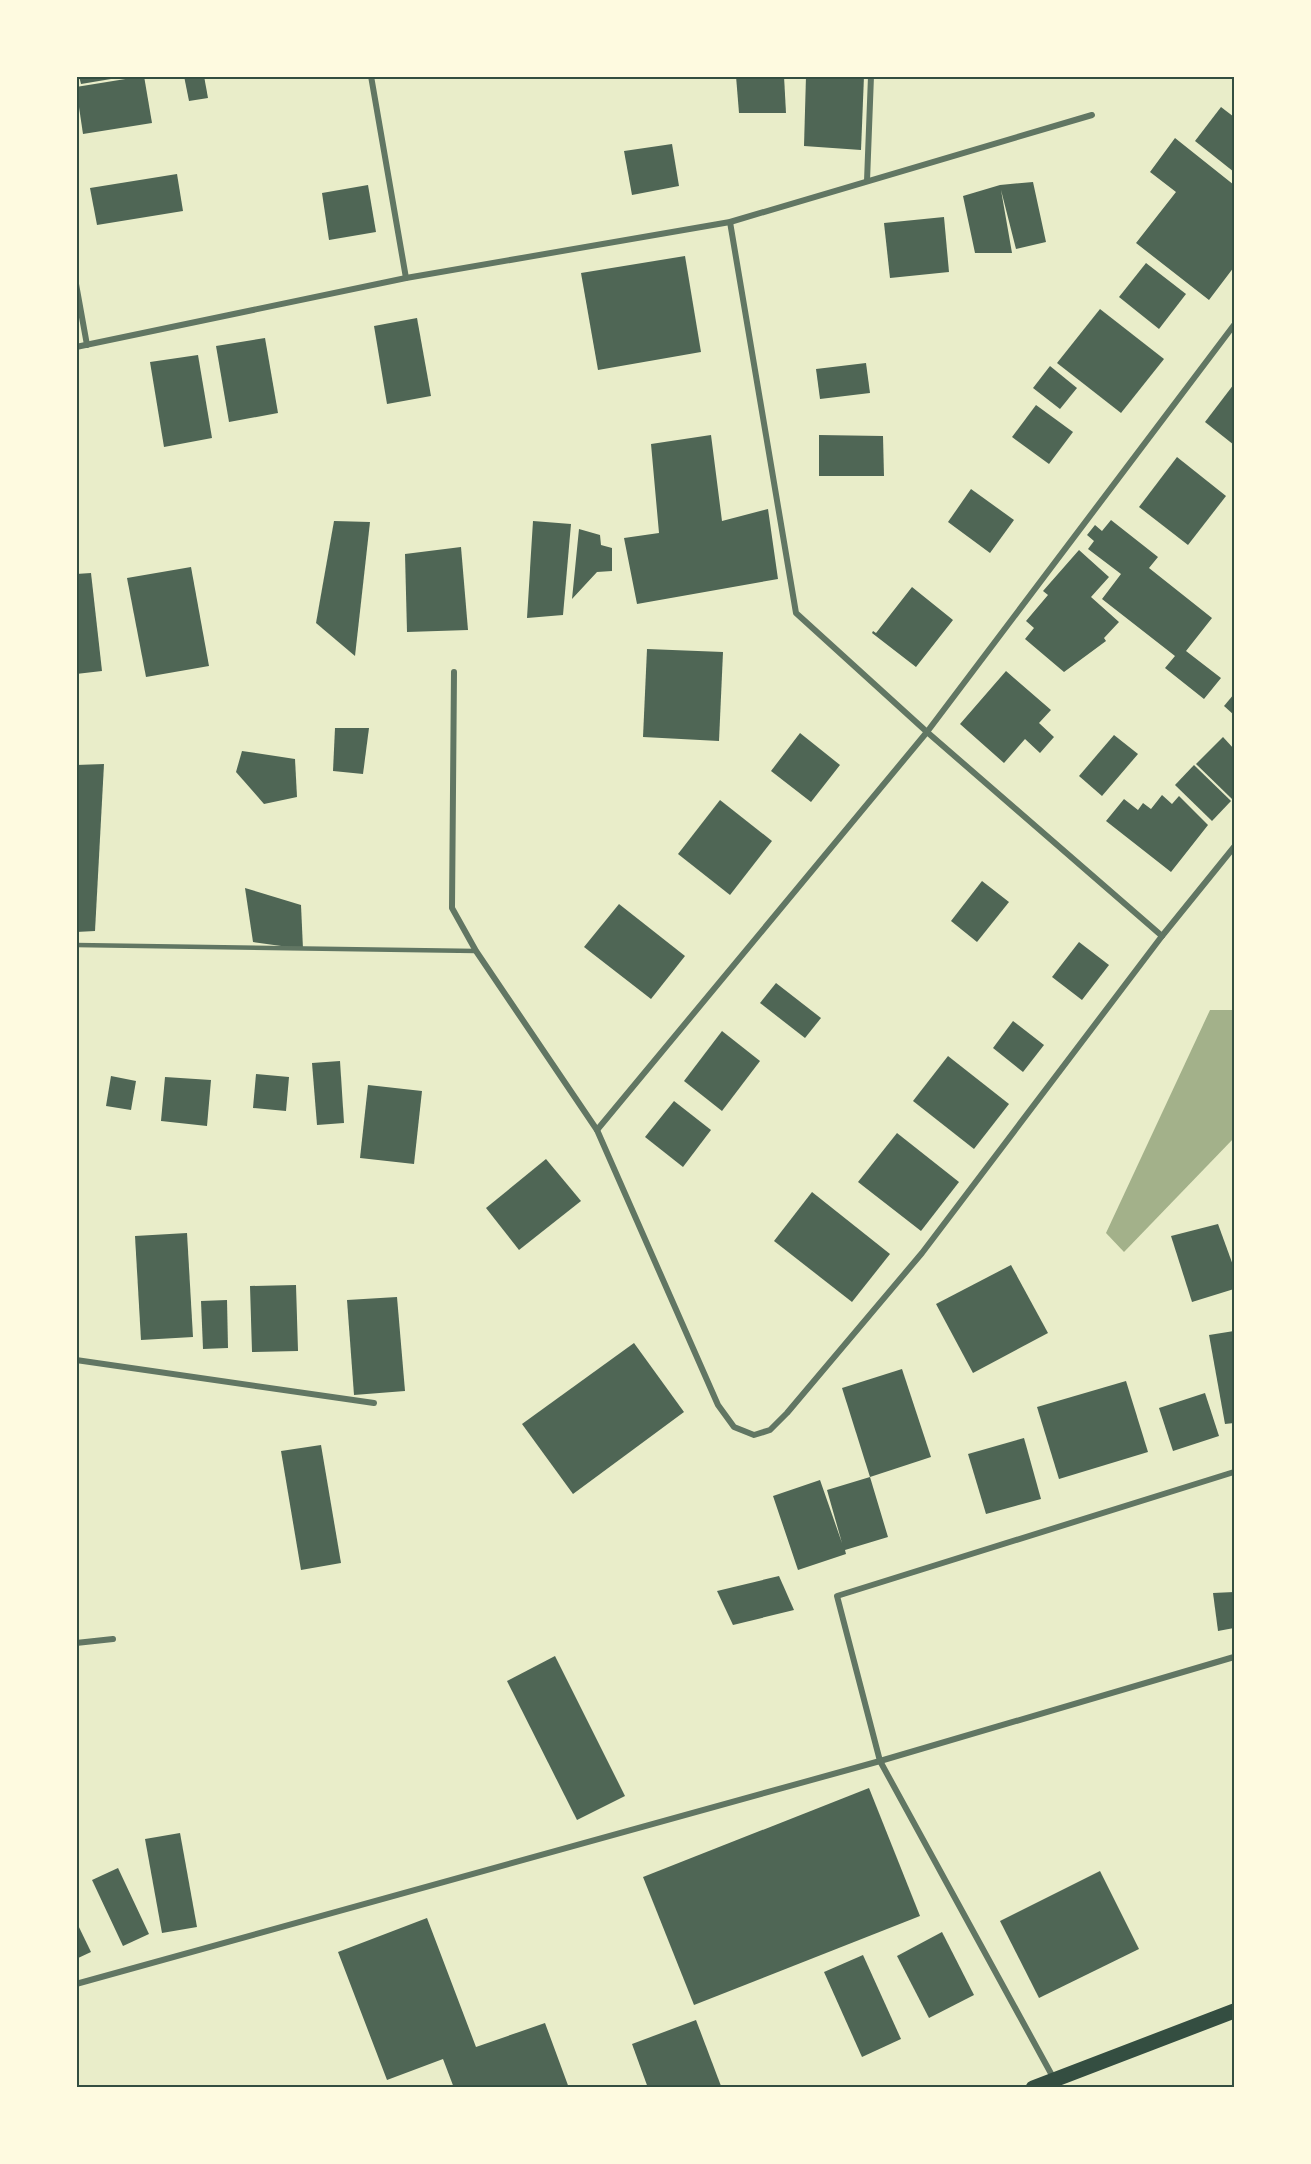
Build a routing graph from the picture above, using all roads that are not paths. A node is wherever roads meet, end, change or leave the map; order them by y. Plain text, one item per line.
1 (371, 76) edge
2 (871, 76) edge
3 (1092, 115) dead end
4 (867, 181) junction
5 (730, 222) junction
6 (406, 278) junction
7 (76, 284) edge
8 (1234, 326) edge
9 (87, 345) junction
10 (76, 347) edge
11 (454, 672) dead end
12 (927, 732) junction
13 (1234, 847) edge
14 (1162, 936) junction
15 (76, 945) edge
16 (476, 951) junction
17 (597, 1130) junction
18 (76, 1360) edge
19 (374, 1403) dead end
20 (1234, 1472) edge
21 (113, 1639) dead end
22 (76, 1643) edge
23 (1234, 1657) edge
24 (880, 1761) junction
25 (76, 1984) edge
26 (1234, 2011) edge
27 (1054, 2079) junction
28 (1033, 2088) edge

1 - 6 street
2 - 4 street
3 - 4 street
4 - 5 street
5 - 6 street
5 - 12 street
6 - 9 street
7 - 9 street
8 - 12 street
9 - 10 street
11 - 16 street
12 - 14 street
12 - 17 street
13 - 14 street
14 - 17 street
15 - 16 lane
16 - 17 street
18 - 19 street
20 - 24 street
21 - 22 street
23 - 24 street
24 - 25 street
24 - 27 street
26 - 27 main road
27 - 28 main road

